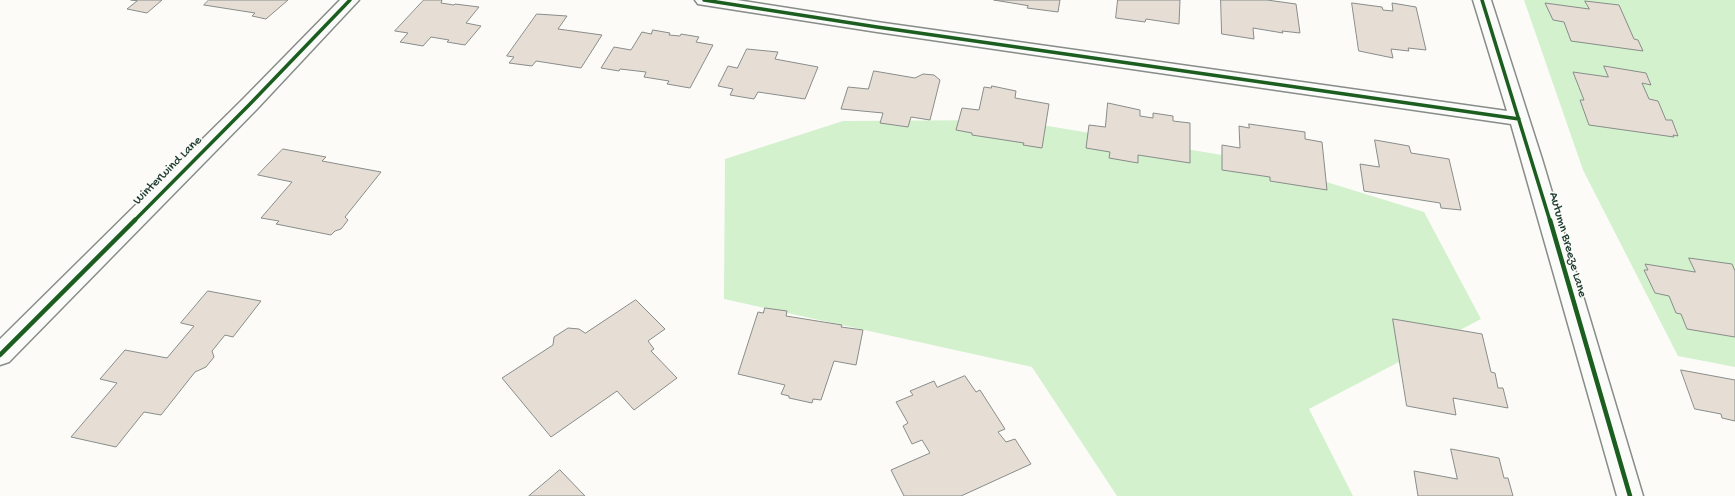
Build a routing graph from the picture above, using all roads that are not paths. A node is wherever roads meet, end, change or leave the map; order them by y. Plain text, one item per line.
1 (350, 0) edge
2 (704, 0) edge
3 (1482, 0) edge
4 (1520, 119) junction
5 (0, 355) edge
6 (1630, 496) edge

1 - 5 street, Winterwind Lane
2 - 4 street
3 - 4 street, Autumn Breeze Lane
4 - 6 street, Autumn Breeze Lane

